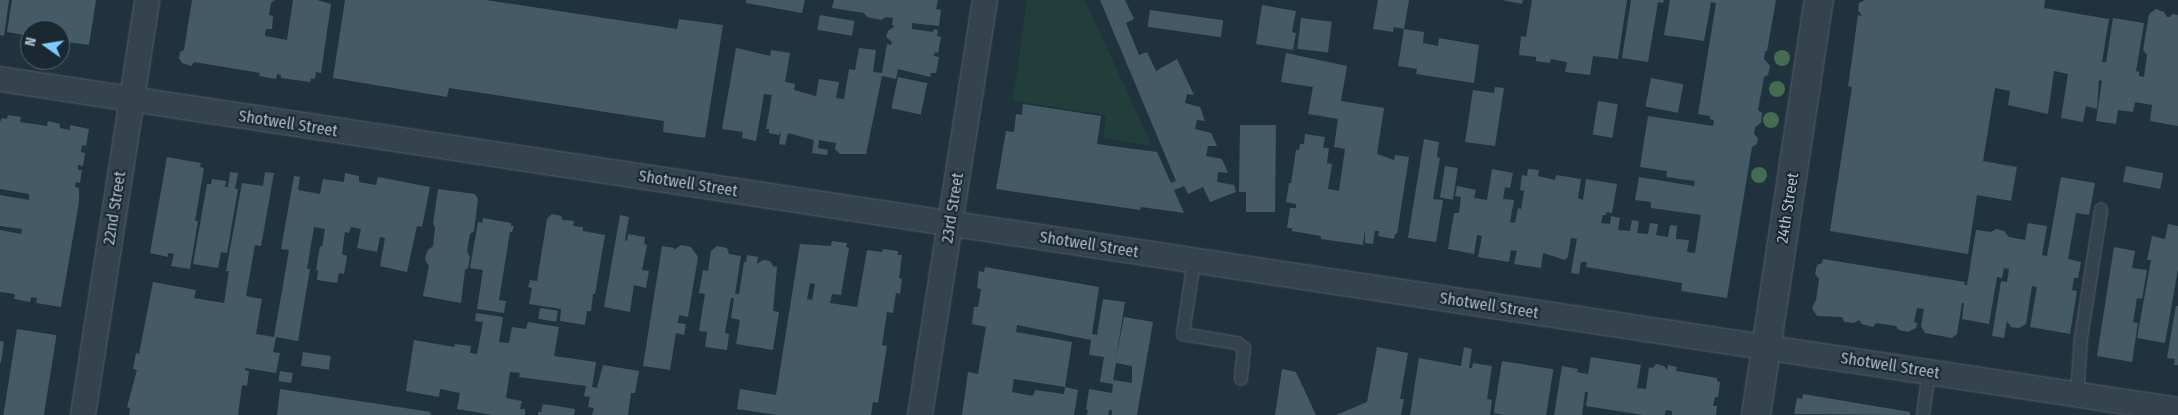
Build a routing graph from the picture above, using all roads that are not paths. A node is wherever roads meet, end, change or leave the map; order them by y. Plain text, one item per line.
1 (147, 0) edge
2 (984, 0) edge
3 (1819, 0) edge
4 (0, 79) edge
5 (131, 100) junction
6 (2101, 210) dead end
7 (951, 224) junction
8 (1194, 261) junction
9 (1767, 347) junction
10 (1929, 372) junction
11 (1241, 379) dead end
12 (2076, 394) junction
13 (2178, 410) edge
14 (82, 415) edge
15 (920, 415) edge
16 (1756, 415) edge
17 (1923, 415) edge

1 - 5 street, 22nd Street
2 - 7 street, 23rd Street
3 - 9 street, 24th Street
4 - 5 street, Shotwell Street
5 - 7 street, Shotwell Street
5 - 14 street, 22nd Street
6 - 12 lane
7 - 8 street, Shotwell Street
7 - 15 street, 23rd Street
8 - 9 street, Shotwell Street
8 - 11 lane
9 - 10 street, Shotwell Street
9 - 16 street, 24th Street
10 - 12 street, Shotwell Street
10 - 17 lane
12 - 13 street, Shotwell Street

